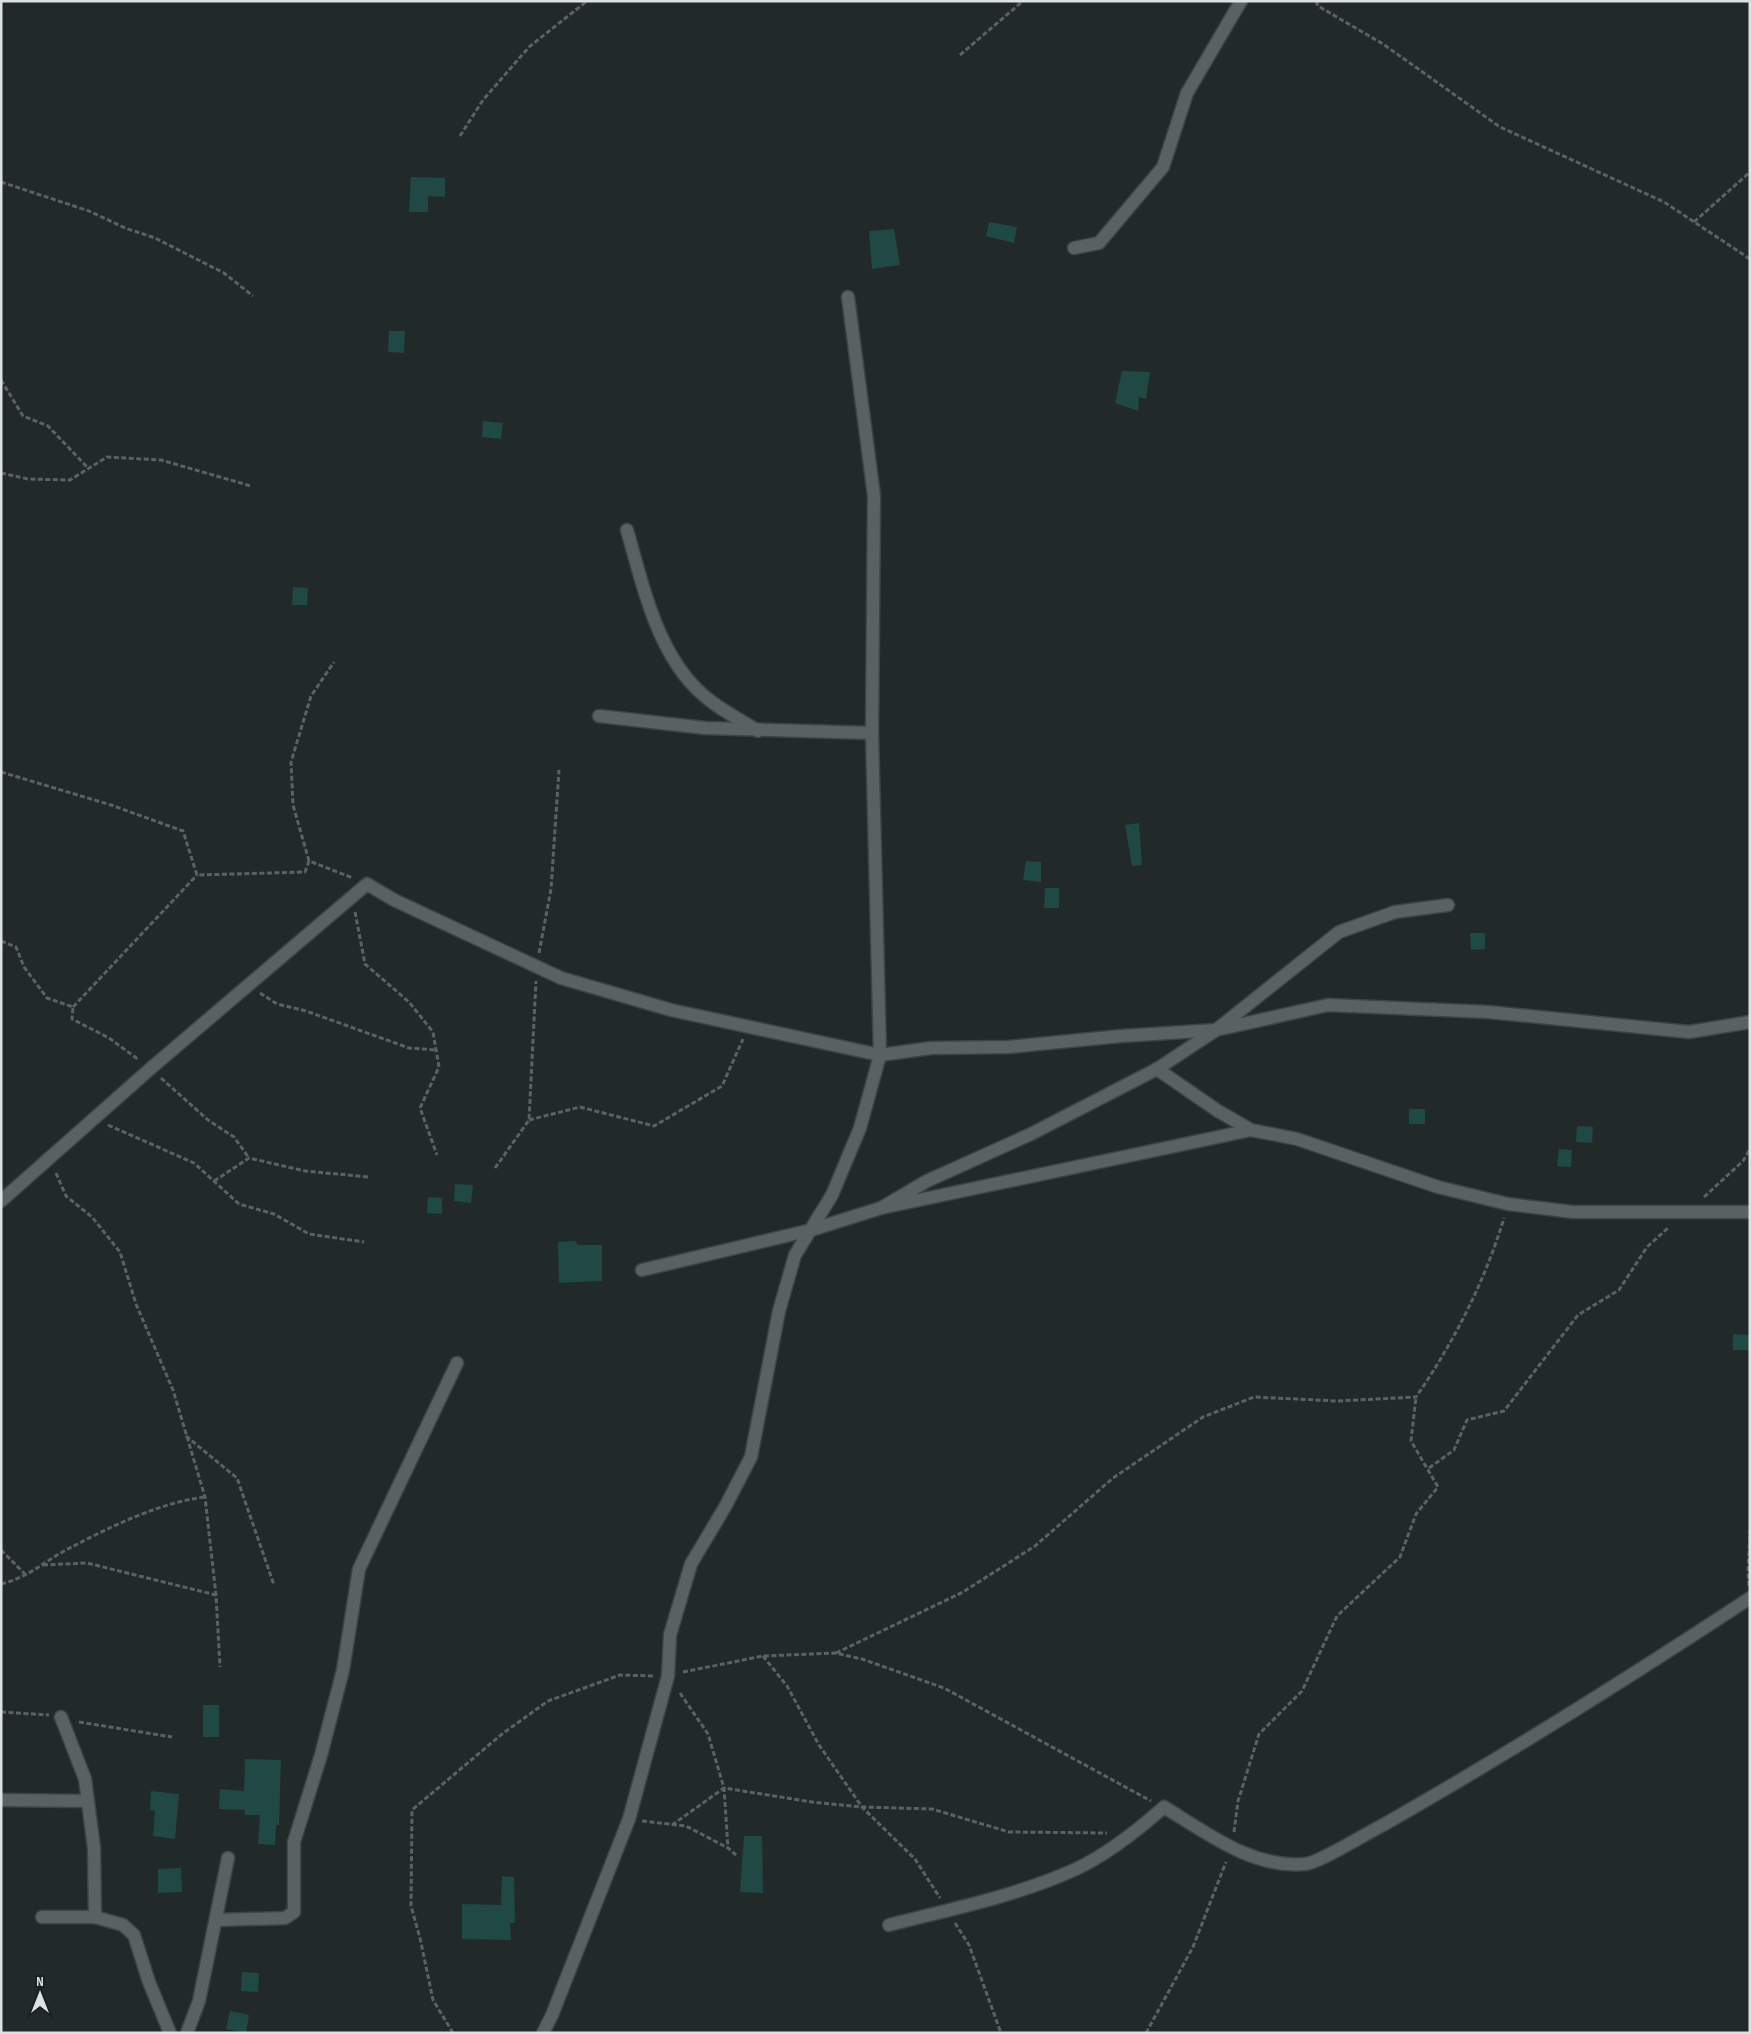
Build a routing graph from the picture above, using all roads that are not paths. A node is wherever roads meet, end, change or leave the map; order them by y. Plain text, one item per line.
1 (1241, 1) edge
2 (1074, 248) dead end
3 (848, 298) dead end
4 (627, 530) dead end
5 (599, 716) dead end
6 (760, 732) junction
7 (872, 733) junction
8 (1448, 906) dead end
9 (1750, 1022) edge
10 (1216, 1030) junction
11 (880, 1054) junction
12 (1157, 1069) junction
13 (1251, 1130) junction
14 (1, 1201) edge
15 (881, 1208) junction
16 (1750, 1212) edge
17 (810, 1230) junction
18 (642, 1270) dead end
19 (457, 1363) dead end
20 (1750, 1598) edge
21 (61, 1717) road end
22 (1, 1800) edge
23 (88, 1801) junction
24 (228, 1858) dead end
25 (42, 1917) dead end
26 (95, 1917) junction
27 (217, 1920) junction
28 (889, 1925) dead end
29 (170, 2033) edge
30 (187, 2033) edge
31 (543, 2033) edge

1 - 2 street
3 - 7 street
4 - 6 street
5 - 6 street
6 - 7 street
7 - 11 street
8 - 10 street
9 - 10 street
10 - 11 street
10 - 12 street
11 - 14 street
11 - 17 street
12 - 13 street
12 - 15 street
13 - 15 street
13 - 16 street
15 - 17 street
17 - 18 street
17 - 31 street
19 - 27 street
20 - 28 street
21 - 23 street
22 - 23 street
23 - 26 street
24 - 27 street
25 - 26 street
26 - 29 street
27 - 30 street

